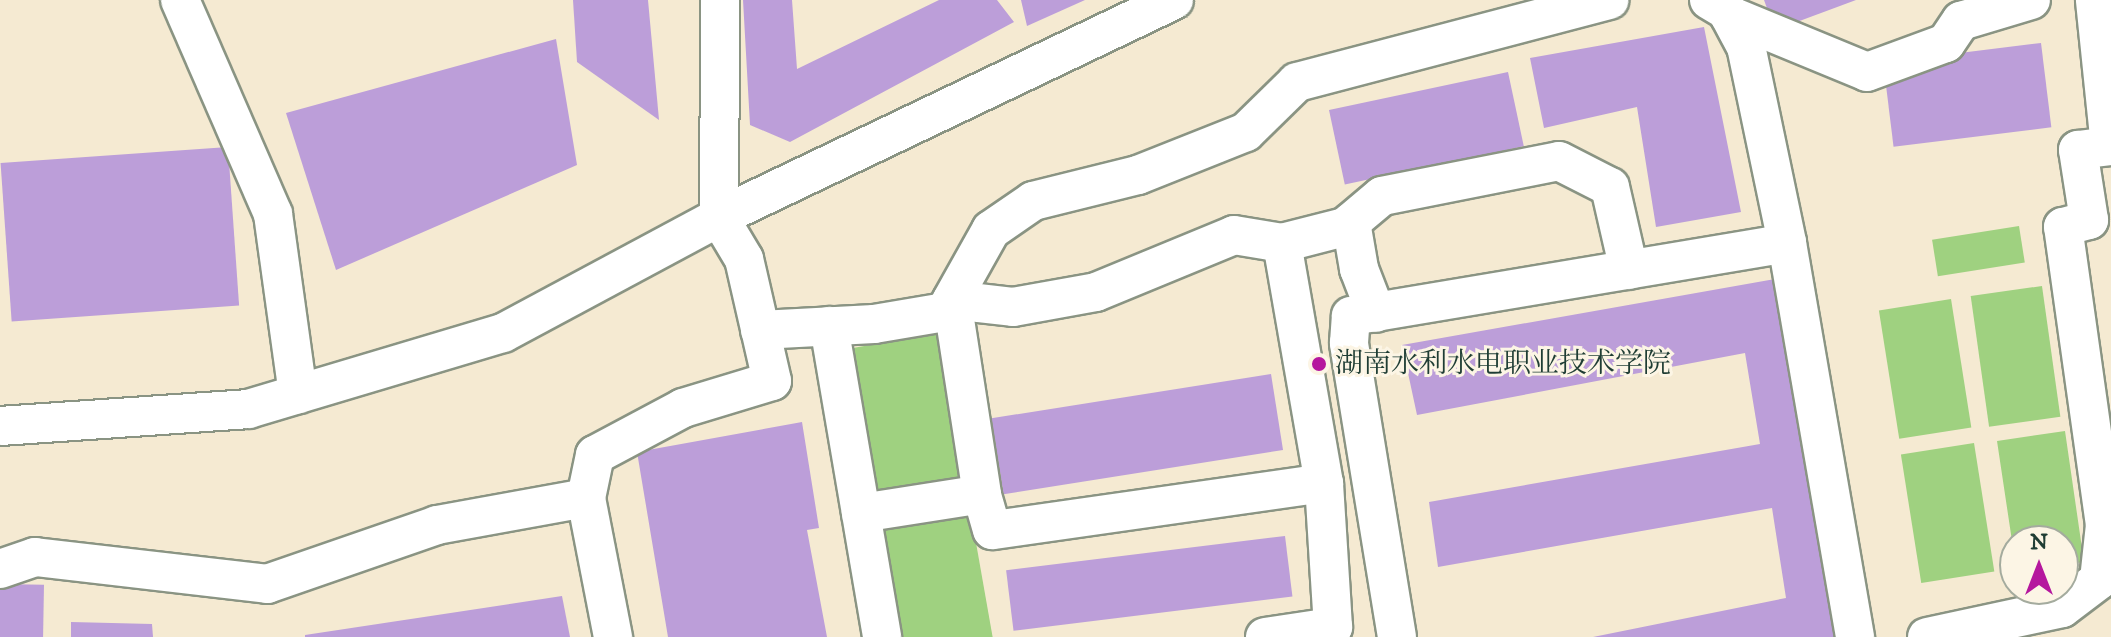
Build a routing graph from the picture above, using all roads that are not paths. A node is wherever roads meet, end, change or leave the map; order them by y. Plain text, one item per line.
1 (180, 0) edge
2 (720, 0) edge
3 (1174, 0) edge
4 (1609, 0) edge
5 (2031, 0) edge
6 (2095, 0) edge
7 (1719, 8) edge
8 (719, 217) junction
9 (1351, 222) junction
10 (1282, 243) junction
11 (1787, 243) junction
12 (1629, 270) junction
13 (952, 300) junction
14 (1376, 313) junction
15 (829, 326) junction
16 (760, 330) junction
17 (298, 394) junction
18 (0, 426) edge
19 (1324, 483) junction
20 (982, 494) junction
21 (586, 498) junction
22 (861, 513) junction
23 (0, 569) edge
24 (613, 637) edge
25 (882, 637) edge
26 (1265, 637) edge
27 (1397, 637) edge
28 (1855, 637) edge
29 (1927, 637) edge

1 - 17 street
2 - 8 street
3 - 8 street
4 - 13 street
5 - 7 street
6 - 29 street
7 - 11 street
8 - 16 street
8 - 17 street
9 - 10 street
9 - 12 street
9 - 14 street
10 - 13 street
10 - 19 street
11 - 12 street
11 - 28 street
12 - 14 street
13 - 15 street
13 - 20 street
14 - 27 street
15 - 16 street
15 - 22 street
16 - 21 street
17 - 18 street
19 - 20 street
19 - 26 street
20 - 22 street
21 - 23 street
21 - 24 street
22 - 25 street

